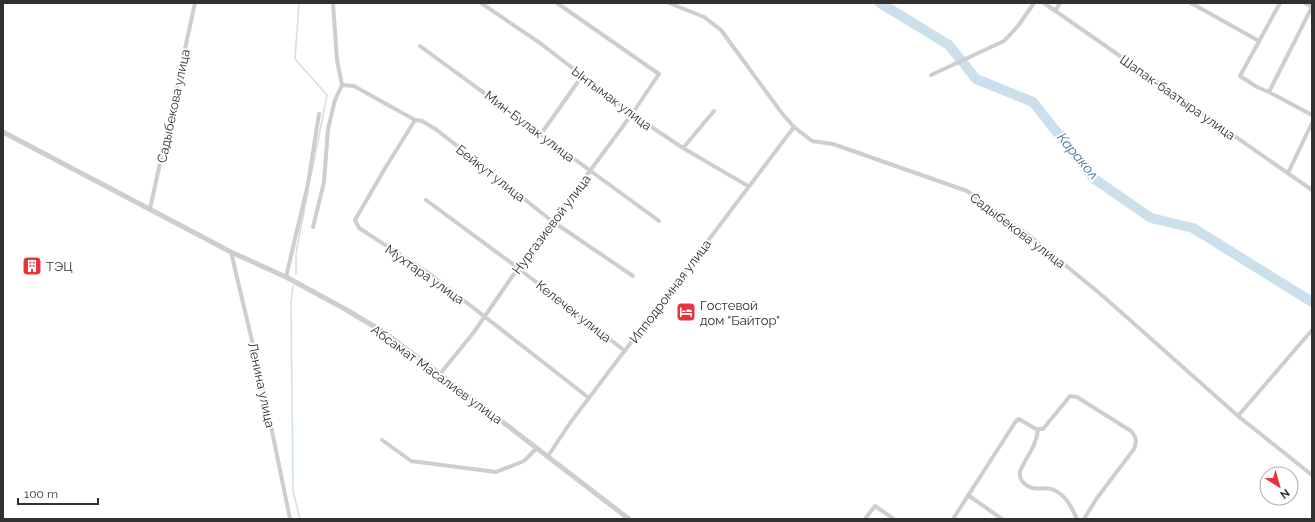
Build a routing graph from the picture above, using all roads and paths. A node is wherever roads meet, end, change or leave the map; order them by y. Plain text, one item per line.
1 (195, 3) edge
2 (333, 3) edge
3 (481, 3) edge
4 (557, 3) edge
5 (669, 3) edge
6 (1034, 3) edge
7 (1044, 3) edge
8 (1060, 3) edge
9 (1191, 3) edge
10 (1280, 3) edge
11 (1305, 3) edge
12 (1312, 7) edge
13 (1055, 11) junction
14 (1259, 41) junction
15 (420, 46) dead end
16 (931, 75) dead end
17 (582, 76) junction
18 (342, 85) junction
19 (1269, 92) junction
20 (714, 111) dead end
21 (319, 114) dead end
22 (632, 114) junction
23 (1312, 116) edge
24 (415, 120) junction
25 (1312, 123) edge
26 (794, 127) junction
27 (3, 132) edge
28 (541, 134) junction
29 (683, 148) junction
30 (590, 171) junction
31 (1288, 173) junction
32 (748, 186) junction
33 (1312, 190) edge
34 (426, 200) dead end
35 (150, 209) junction
36 (552, 221) junction
37 (659, 221) dead end
38 (313, 226) dead end
39 (231, 252) junction
40 (518, 268) junction
41 (633, 276) dead end
42 (286, 277) junction
43 (484, 316) junction
44 (1312, 330) edge
45 (625, 351) junction
46 (440, 374) junction
47 (589, 398) junction
48 (1238, 416) junction
49 (1038, 430) junction
50 (382, 440) dead end
51 (537, 448) junction
52 (548, 456) junction
53 (1312, 475) edge
54 (968, 495) junction
55 (290, 519) edge
56 (629, 519) edge
57 (865, 519) edge
58 (894, 519) edge
59 (953, 519) edge
60 (1002, 519) edge
61 (1077, 519) edge
62 (1084, 519) edge

1 - 35 street, Садыбекова улица
2 - 18 street
3 - 17 street, Ынтымак улица
4 - 22 street, Нургазиевой улица
5 - 26 street, Садыбекова улица
6 - 16 street
7 - 13 street, Шапак-баатыра улица
8 - 13 street
9 - 14 street
10 - 14 street
11 - 12 street
12 - 19 street
13 - 31 street, Шапак-баатыра улица
14 - 19 street
15 - 28 street, Мин-Булак улица
17 - 22 street, Ынтымак улица
17 - 28 street
18 - 24 street, Бейкут улица
18 - 38 street
19 - 23 street
20 - 29 street
21 - 42 street
22 - 29 street, Ынтымак улица
22 - 30 street, Нургазиевой улица
24 - 36 street, Бейкут улица
24 - 43 street, Мухтара улица
25 - 31 street
26 - 32 street, Ипподромная улица
26 - 48 street, Садыбекова улица
27 - 35 street, Абсамат Масалиев улица
28 - 30 street, Мин-Булак улица
29 - 32 street, Ынтымак улица
30 - 36 street, Нургазиевой улица
30 - 37 street, Мин-Булак улица
31 - 33 street, Шапак-баатыра улица
32 - 45 street, Ипподромная улица
34 - 40 street, Келечек улица
35 - 39 street, Абсамат Масалиев улица
36 - 40 street, Нургазиевой улица
36 - 41 street, Бейкут улица
39 - 42 street, Абсамат Масалиев улица
39 - 55 street, Ленина улица
40 - 43 street, Нургазиевой улица
40 - 45 street, Келечек улица
42 - 46 street, Абсамат Масалиев улица
43 - 46 street, Нургазиевой улица
43 - 47 street, Мухтара улица
44 - 48 street
45 - 47 street, Ипподромная улица
46 - 51 street, Абсамат Масалиев улица
47 - 52 street, Ипподромная улица
48 - 53 street, Садыбекова улица
49 - 54 street
49 - 61 street
49 - 62 street
50 - 51 street
51 - 52 street, Абсамат Масалиев улица
52 - 56 street, Абсамат Масалиев улица
54 - 59 street
54 - 60 street
57 - 58 street

